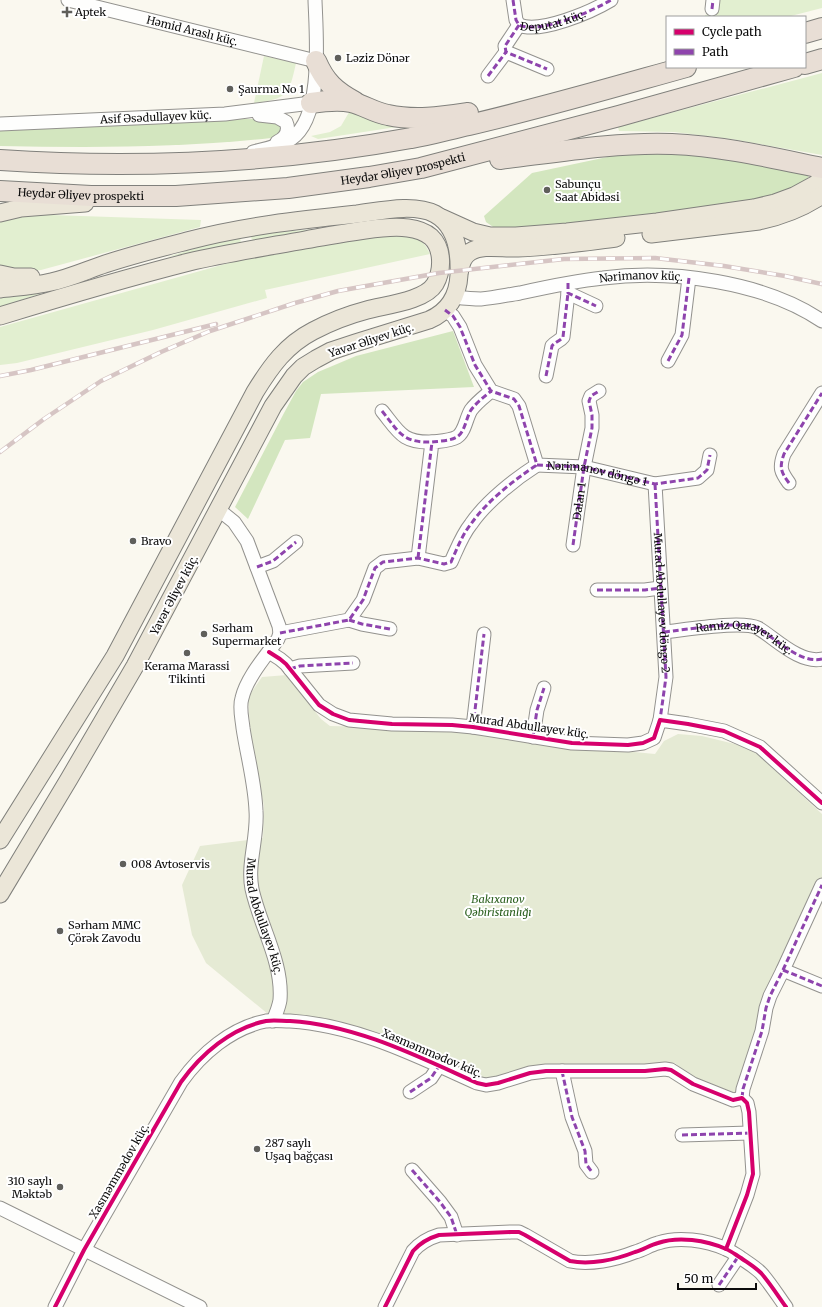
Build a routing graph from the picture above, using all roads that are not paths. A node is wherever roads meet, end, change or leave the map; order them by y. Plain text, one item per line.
1 (68, 0) edge
2 (315, 0) edge
3 (513, 0) edge
4 (611, 0) edge
5 (519, 25) junction
6 (822, 28) edge
7 (806, 33) edge
8 (506, 52) junction
9 (822, 59) edge
10 (316, 61) junction
11 (806, 64) edge
12 (682, 68) edge
13 (790, 68) edge
14 (547, 69) dead end
15 (488, 76) dead end
16 (629, 83) junction
17 (311, 103) junction
18 (361, 105) junction
19 (226, 114) junction
20 (0, 124) edge
21 (268, 148) junction
22 (0, 160) edge
23 (187, 164) junction
24 (421, 168) junction
25 (822, 168) edge
26 (822, 178) edge
27 (0, 191) edge
28 (822, 195) edge
29 (176, 196) junction
30 (0, 213) edge
31 (435, 214) junction
32 (285, 222) junction
33 (293, 242) junction
34 (106, 264) junction
35 (460, 270) junction
36 (0, 274) edge
37 (689, 278) junction
38 (568, 288) junction
39 (0, 289) edge
40 (428, 292) junction
41 (450, 304) junction
42 (596, 306) dead end
43 (366, 310) junction
44 (0, 316) edge
45 (430, 320) junction
46 (822, 321) edge
47 (378, 336) junction
48 (668, 361) dead end
49 (546, 376) dead end
50 (491, 390) junction
51 (598, 391) dead end
52 (822, 393) edge
53 (382, 411) dead end
54 (432, 442) junction
55 (710, 456) dead end
56 (538, 465) junction
57 (584, 467) junction
58 (654, 484) junction
59 (789, 484) dead end
60 (219, 510) junction
61 (296, 542) dead end
62 (573, 546) dead end
63 (418, 558) junction
64 (257, 566) junction
65 (660, 588) junction
66 (597, 590) dead end
67 (349, 620) junction
68 (390, 629) dead end
69 (664, 632) junction
70 (280, 633) junction
71 (484, 634) dead end
72 (269, 652) junction
73 (822, 659) edge
74 (353, 663) dead end
75 (290, 668) junction
76 (544, 688) dead end
77 (660, 720) junction
78 (473, 727) junction
79 (533, 737) junction
80 (822, 803) edge
81 (0, 840) edge
82 (822, 885) edge
83 (0, 894) edge
84 (783, 970) junction
85 (822, 986) edge
86 (274, 1020) junction
87 (440, 1066) junction
88 (562, 1071) junction
89 (410, 1092) dead end
90 (742, 1098) junction
91 (750, 1133) junction
92 (682, 1135) dead end
93 (412, 1170) dead end
94 (592, 1172) dead end
95 (0, 1208) edge
96 (457, 1235) junction
97 (726, 1249) junction
98 (84, 1250) junction
99 (738, 1256) junction
100 (719, 1285) dead end
101 (388, 1306) edge
102 (55, 1307) edge
103 (200, 1307) edge
104 (786, 1307) edge

1 - 10 street, Həmid Araslı küç.
2 - 10 street
3 - 5 street, Deputat küç.
4 - 5 street, Deputat küç.
5 - 8 street
6 - 7 highway
8 - 14 street
8 - 15 street
9 - 11 highway
10 - 17 street
10 - 18 highway
12 - 16 highway
13 - 24 highway, Heydər Əliyev prospekti
16 - 18 highway
16 - 23 highway
17 - 18 highway
17 - 19 street, Asif Əsədullayev küç.
17 - 21 street
19 - 20 street, Asif Əsədullayev küç.
19 - 21 street
21 - 23 street
22 - 23 highway
24 - 25 highway
24 - 29 highway, Heydər Əliyev prospekti
26 - 31 main road
27 - 29 highway, Heydər Əliyev prospekti
28 - 35 main road
29 - 30 main road
31 - 32 main road
31 - 35 main road
32 - 33 main road
32 - 34 main road
33 - 40 main road
33 - 44 main road
34 - 36 main road
34 - 39 main road
35 - 41 main road
37 - 38 street, Nərimanov küç.
37 - 46 street, Nərimanov küç.
37 - 48 street
38 - 41 street, Nərimanov küç.
38 - 42 street
38 - 49 street
40 - 43 main road, Yavər Əliyev küç.
40 - 45 main road
41 - 45 main road, Yavər Əliyev küç.
41 - 50 street
43 - 47 main road
43 - 81 main road, Yavər Əliyev küç.
45 - 47 main road, Yavər Əliyev küç.
47 - 60 main road, Yavər Əliyev küç.
50 - 54 street
50 - 56 street, Nərimanov döngə 1
51 - 57 street, Dalan 1
52 - 59 street
53 - 54 street
54 - 63 street
55 - 58 street, Nərimanov döngə 1
56 - 57 street, Nərimanov döngə 1
56 - 63 street
57 - 58 street, Nərimanov döngə 1
57 - 62 street, Dalan 1
58 - 65 street, Murad Abdullayev döngə 2
60 - 64 street
60 - 83 main road, Yavər Əliyev küç.
61 - 64 street
63 - 67 street
64 - 70 street
65 - 66 street
65 - 69 street, Murad Abdullayev döngə 2
67 - 68 street
67 - 70 street
69 - 73 street, Ramiz Qarayev küç.
69 - 77 street, Murad Abdullayev döngə 2
70 - 72 street, Murad Abdullayev küç.
71 - 78 street
72 - 75 street, Murad Abdullayev küç.
72 - 86 street, Murad Abdullayev küç.
74 - 75 street
75 - 78 street, Murad Abdullayev küç.
76 - 79 street
77 - 79 street, Murad Abdullayev küç.
77 - 80 street
78 - 79 street, Murad Abdullayev küç.
82 - 84 street
84 - 85 street
84 - 90 street
86 - 87 street, Xasməmmədov küç.
86 - 98 street, Xasməmmədov küç.
87 - 88 street, Xasməmmədov küç.
87 - 89 street
88 - 90 street, Xasməmmədov küç.
88 - 94 street
90 - 91 street
91 - 92 street
91 - 97 street
93 - 96 street
95 - 98 street
96 - 97 street
96 - 101 street
97 - 99 street
98 - 102 street, Xasməmmədov küç.
98 - 103 street
99 - 100 street
99 - 104 street

